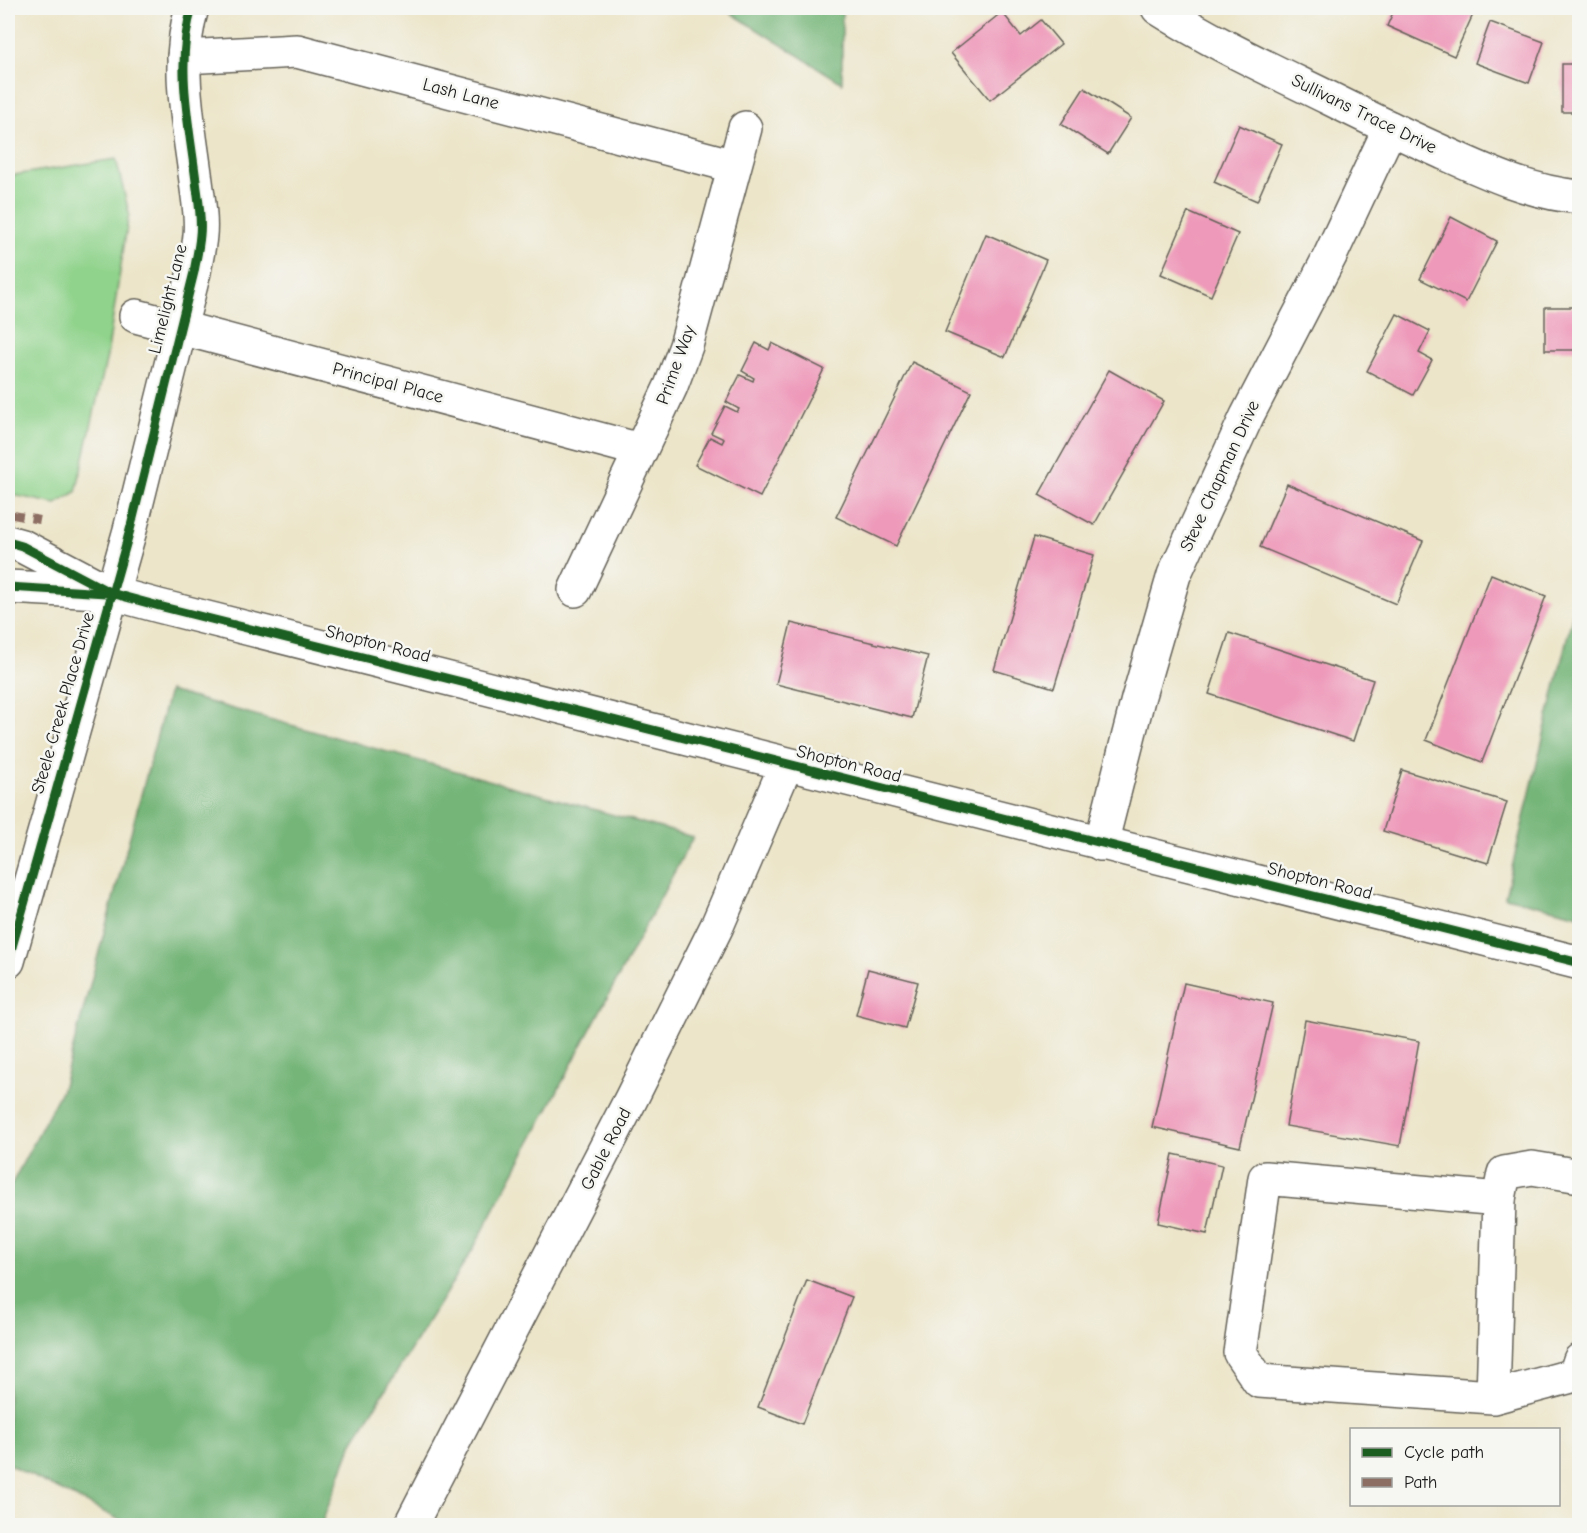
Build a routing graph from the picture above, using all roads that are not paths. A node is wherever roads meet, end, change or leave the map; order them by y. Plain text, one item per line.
1 (192, 8) edge
2 (1158, 8) edge
3 (184, 57) junction
4 (745, 128) dead end
5 (1389, 128) junction
6 (734, 166) junction
7 (1580, 197) edge
8 (136, 316) dead end
9 (180, 328) junction
10 (640, 450) junction
11 (8, 543) edge
12 (8, 587) edge
13 (575, 590) dead end
14 (111, 593) junction
15 (786, 765) junction
16 (1101, 844) junction
17 (8, 961) edge
18 (1580, 963) edge
19 (1580, 1176) edge
20 (1498, 1199) junction
21 (1580, 1360) edge
22 (1493, 1397) junction
23 (410, 1526) edge

1 - 3 street, Limelight Lane
2 - 5 street, Sullivans Trace Drive
3 - 6 street, Lash Lane
3 - 9 street, Limelight Lane
4 - 6 street, Prime Way
5 - 7 street, Sullivans Trace Drive
5 - 16 street, Steve Chapman Drive
6 - 10 street, Prime Way
8 - 9 street, Principal Place
9 - 10 street, Principal Place
9 - 14 street, Limelight Lane
10 - 13 street, Prime Way
11 - 14 street, Shopton Road
12 - 14 street, Shopton Road
14 - 15 street, Shopton Road
14 - 17 street, Steele Creek Place Drive
15 - 16 street, Shopton Road
15 - 23 street, Gable Road
16 - 18 street, Shopton Road
19 - 20 street
20 - 22 street
20 - 22 street
21 - 22 street

